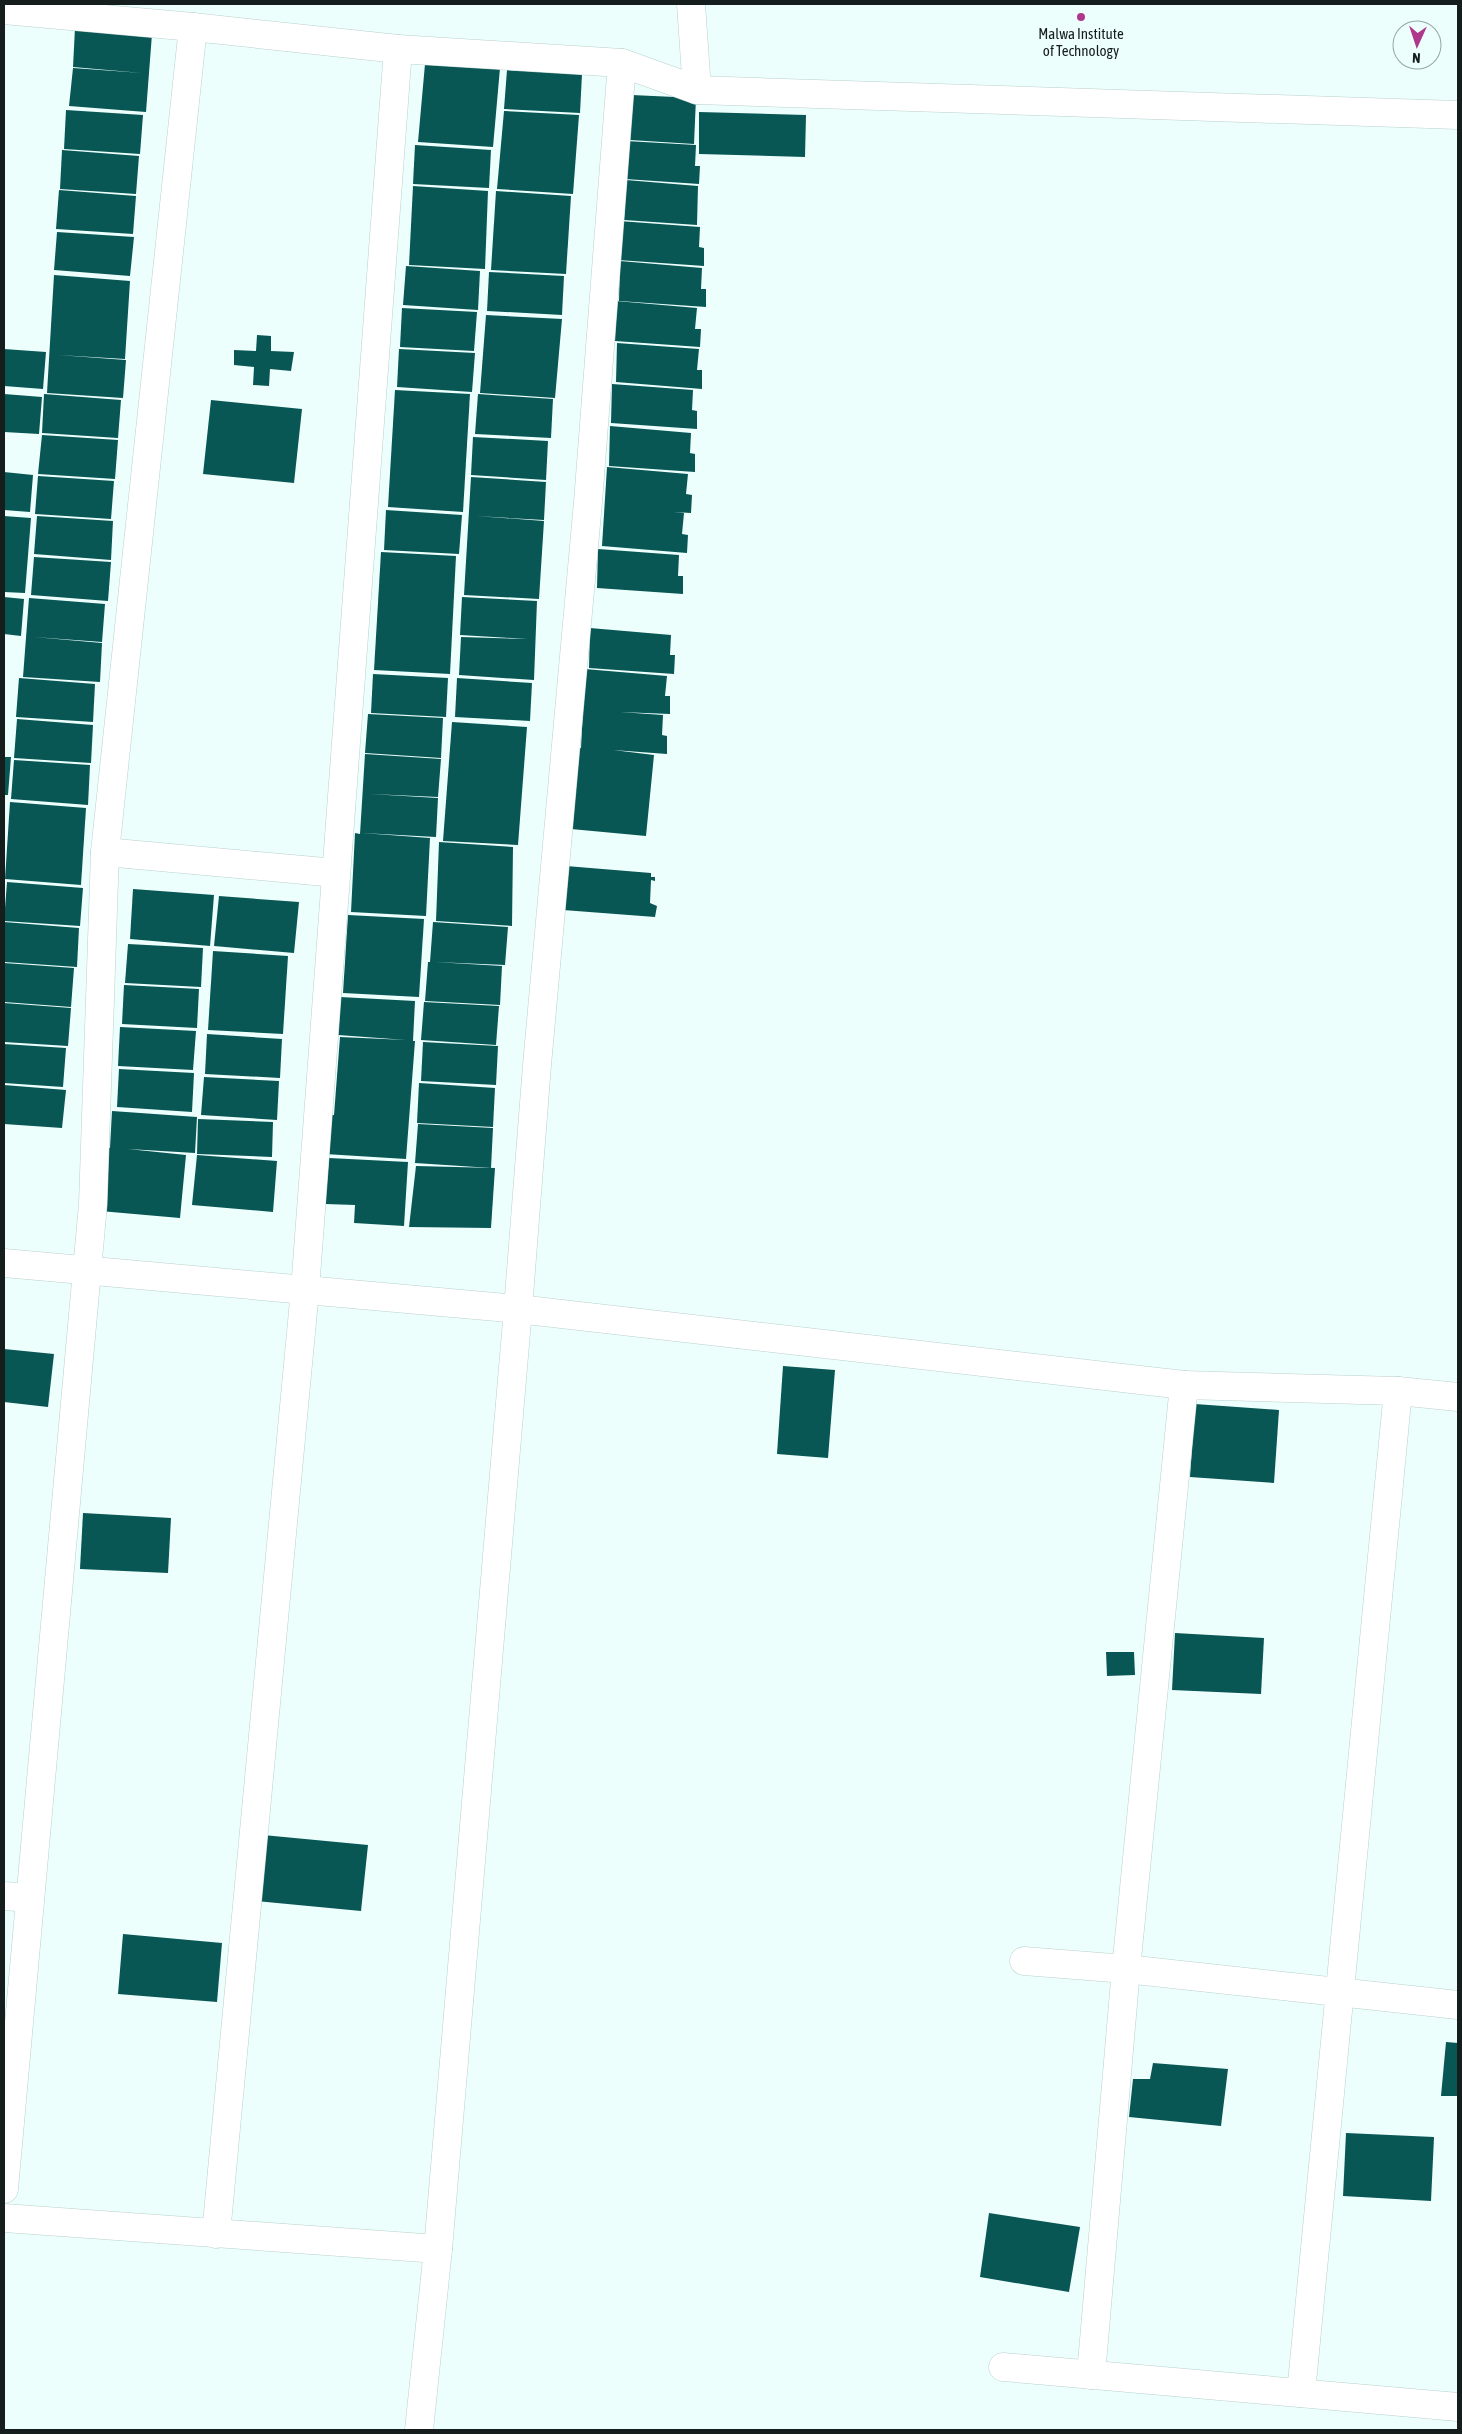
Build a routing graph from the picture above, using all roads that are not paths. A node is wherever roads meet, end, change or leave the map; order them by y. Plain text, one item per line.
1 (691, 4) edge
2 (4, 10) edge
3 (194, 27) junction
4 (398, 49) junction
5 (622, 63) junction
6 (697, 90) junction
7 (1458, 115) edge
8 (106, 852) junction
9 (336, 873) junction
10 (4, 1263) edge
11 (87, 1270) junction
12 (305, 1290) junction
13 (518, 1309) junction
14 (1184, 1385) junction
15 (1398, 1391) junction
16 (1458, 1397) edge
17 (4, 1896) edge
18 (30, 1898) junction
19 (1024, 1961) dead end
20 (1126, 1969) junction
21 (1340, 1992) junction
22 (1458, 2004) edge
23 (4, 2189) edge
24 (4, 2218) edge
25 (216, 2234) junction
26 (438, 2249) junction
27 (1003, 2367) dead end
28 (1091, 2375) junction
29 (1301, 2393) junction
30 (1458, 2407) edge
31 (419, 2430) edge

1 - 6 street
2 - 3 street
3 - 4 street
3 - 8 street
4 - 5 street
4 - 9 street
5 - 6 street
5 - 13 street
6 - 7 street
8 - 9 street
8 - 11 street
9 - 12 street
10 - 11 street
11 - 12 street
11 - 18 street
12 - 13 street
12 - 25 street
13 - 14 street
13 - 26 street
14 - 15 street
14 - 20 street
15 - 16 street
15 - 21 street
17 - 18 street
18 - 23 street
19 - 20 street
20 - 21 street
20 - 28 street
21 - 22 street
21 - 29 street
24 - 25 street
25 - 26 street
26 - 31 street
27 - 28 street
28 - 29 street
29 - 30 street

